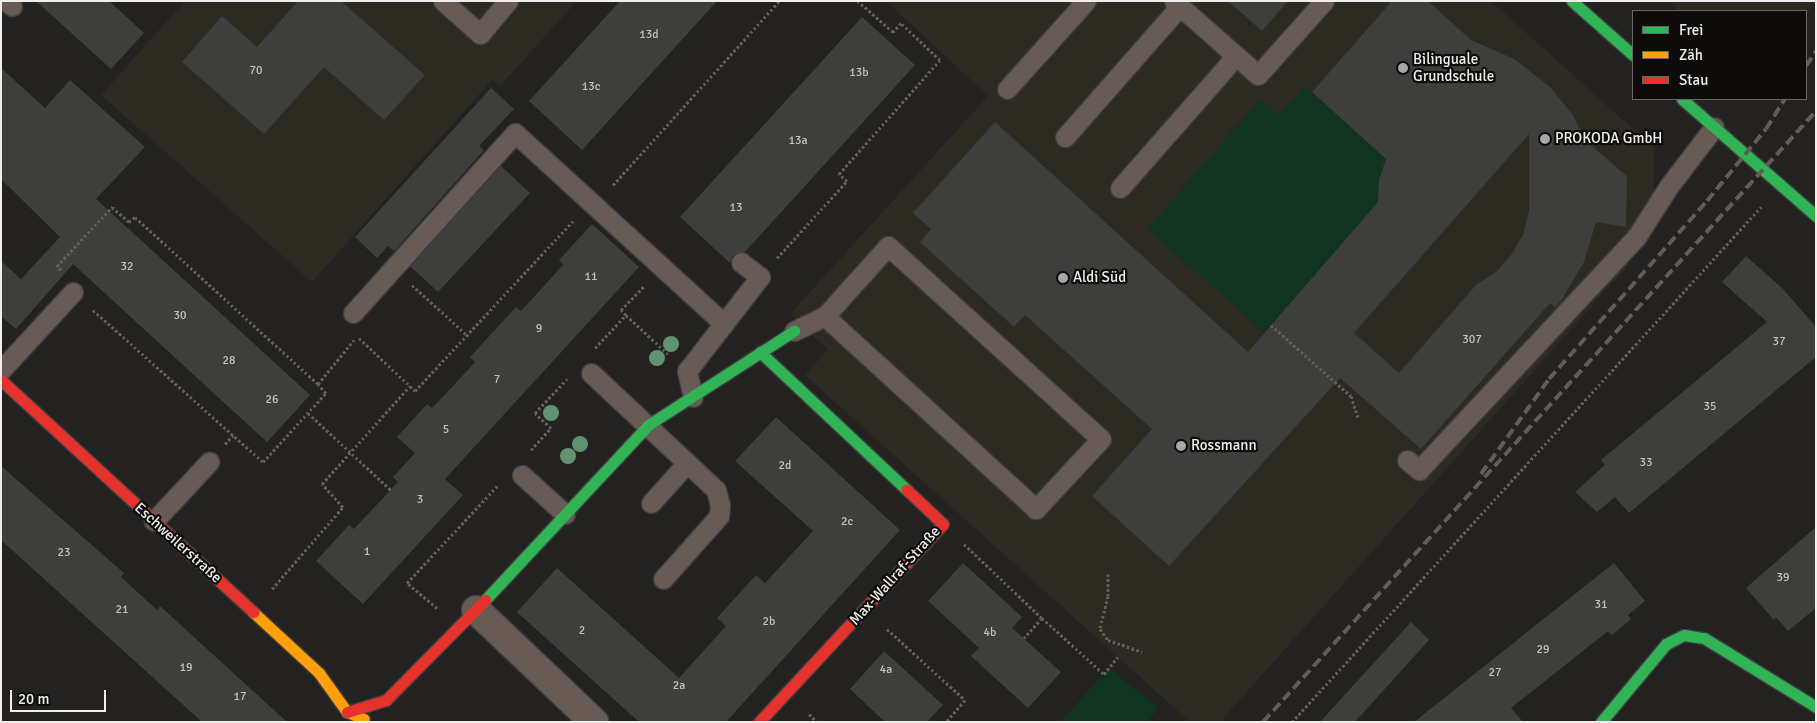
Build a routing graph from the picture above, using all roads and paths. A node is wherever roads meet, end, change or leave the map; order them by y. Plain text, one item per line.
1 (443, 1) edge
2 (508, 1) edge
3 (779, 1) edge
4 (858, 1) edge
5 (1086, 1) edge
6 (1324, 1) edge
7 (1572, 1) edge
8 (1177, 4) edge
9 (1632, 54) edge
10 (1236, 56) junction
11 (1007, 89) dead end
12 (1683, 100) edge
13 (1714, 126) junction
14 (1065, 137) dead end
15 (1780, 183) junction
16 (1120, 188) dead end
17 (619, 191) dead end
18 (590, 202) junction
19 (1816, 216) edge
20 (741, 262) dead end
21 (394, 268) junction
22 (760, 277) junction
23 (73, 292) junction
24 (353, 313) dead end
25 (626, 315) dead end
26 (825, 316) junction
27 (724, 324) junction
28 (1271, 325) dead end
29 (794, 331) joint
30 (468, 336) junction
31 (760, 352) junction
32 (1, 370) edge
33 (687, 371) junction
34 (591, 373) dead end
35 (1, 380) edge
36 (318, 384) junction
37 (410, 386) junction
38 (692, 397) junction
39 (308, 412) junction
40 (1358, 417) dead end
41 (648, 425) junction
42 (351, 453) junction
43 (1407, 460) dead end
44 (209, 462) dead end
45 (687, 463) junction
46 (522, 475) dead end
47 (390, 490) dead end
48 (652, 503) dead end
49 (565, 514) junction
50 (154, 521) junction
51 (943, 524) junction
52 (1108, 574) dead end
53 (663, 579) dead end
54 (476, 610) junction
55 (866, 610) junction
56 (252, 611) junction
57 (1042, 618) junction
58 (1024, 638) dead end
59 (1142, 652) dead end
60 (1118, 657) dead end
61 (1816, 707) edge
62 (354, 719) edge
63 (594, 722) edge
64 (759, 722) edge
65 (946, 722) edge
66 (1292, 722) edge
67 (1601, 722) edge

1 - 2 lane
3 - 17 path
4 - 22 path
5 - 11 lane
6 - 10 lane
7 - 9 street
8 - 10 lane
8 - 14 lane
10 - 16 lane
12 - 13 street
13 - 15 street
13 - 43 lane
15 - 19 street
15 - 66 path
18 - 21 lane
18 - 27 lane
18 - 30 path
20 - 22 lane
21 - 24 lane
21 - 30 path
22 - 27 lane
23 - 32 lane
23 - 36 path
23 - 39 path
25 - 33 path
26 - 26 lane
26 - 29 lane
27 - 33 lane
28 - 40 path
29 - 31 street
30 - 37 path
31 - 38 street
31 - 51 street, Max-Wallraf-Straße
33 - 38 lane
34 - 41 lane
35 - 50 street, Eschweilerstraße
36 - 37 path
36 - 39 path
37 - 42 path
38 - 41 street
39 - 42 path
41 - 45 lane
41 - 49 street
42 - 47 path
42 - 56 path
44 - 50 lane
45 - 48 lane
45 - 53 lane
46 - 49 lane
49 - 54 street
50 - 56 street, Eschweilerstraße
51 - 55 street, Max-Wallraf-Straße
51 - 57 path
52 - 59 path
54 - 62 street
54 - 63 street
55 - 64 street, Max-Wallraf-Straße
55 - 65 path
56 - 62 street, Eschweilerstraße
57 - 58 path
57 - 60 path
61 - 67 street

